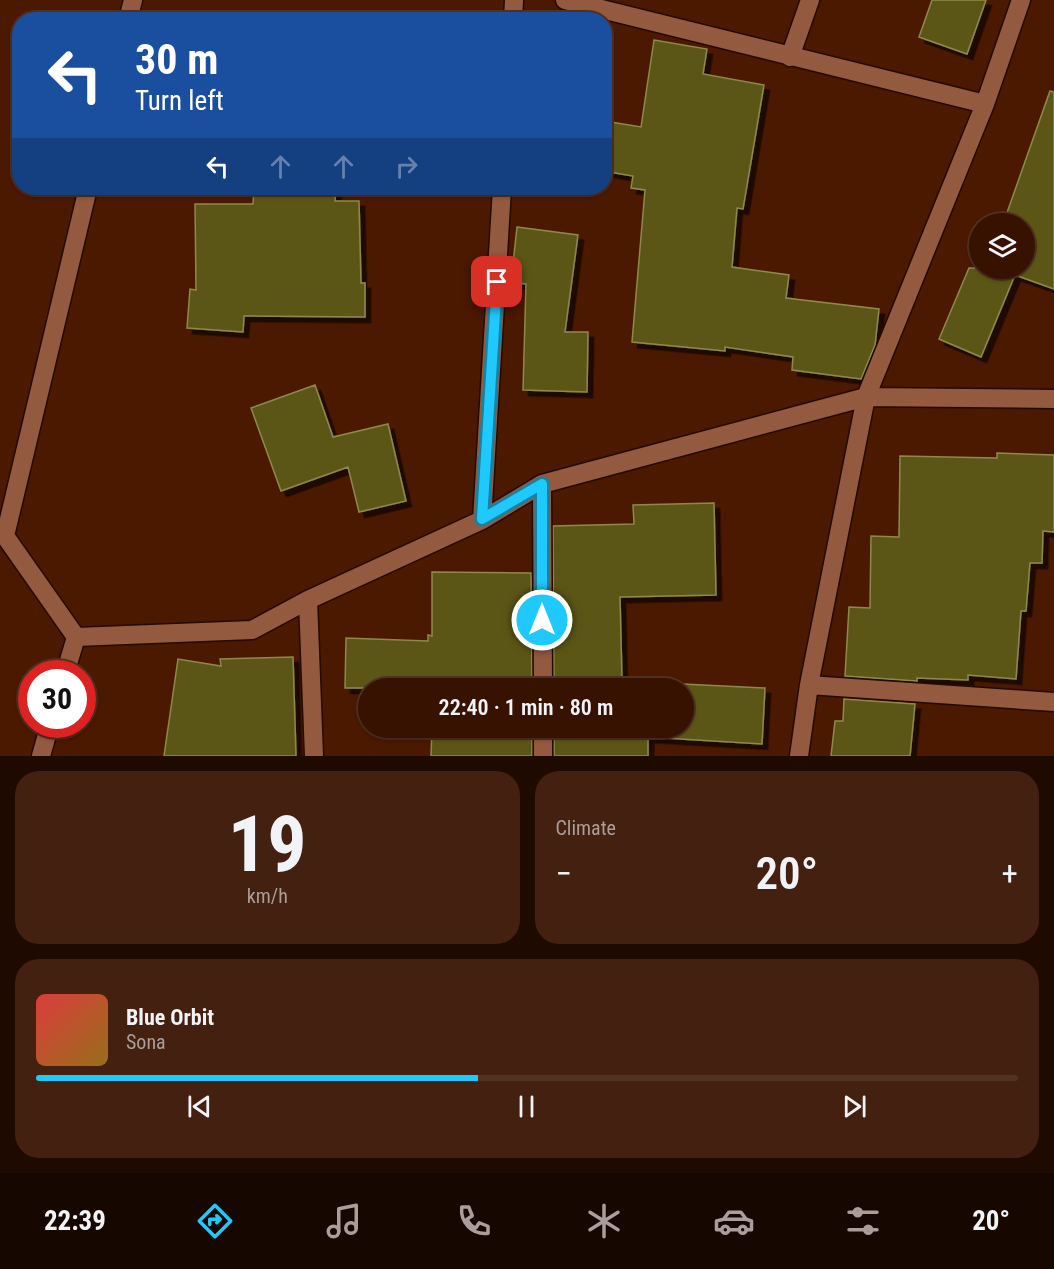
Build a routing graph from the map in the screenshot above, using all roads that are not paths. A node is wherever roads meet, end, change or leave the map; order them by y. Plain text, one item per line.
1 (565, 0) edge
2 (810, 0) edge
3 (1021, 0) edge
4 (790, 57) junction
5 (985, 104) junction
6 (86, 195) edge
7 (502, 195) edge
8 (866, 397) junction
9 (1054, 399) edge
10 (542, 484) junction
11 (482, 519) junction
12 (3, 534) edge
13 (308, 600) junction
14 (76, 637) junction
15 (70, 660) edge
16 (543, 678) edge
17 (809, 685) junction
18 (1054, 702) edge
19 (46, 738) edge
20 (543, 738) edge
21 (41, 756) edge
22 (314, 756) edge
23 (543, 756) edge
24 (799, 756) edge

1 - 4 street
2 - 4 street
3 - 5 street
4 - 5 street
5 - 8 street
6 - 12 street
7 - 11 street
8 - 9 street
8 - 10 street
8 - 17 street
10 - 11 street
10 - 16 street
11 - 13 street
12 - 14 street
13 - 14 street
13 - 22 street
14 - 15 street
17 - 18 street
17 - 24 street
19 - 21 street
20 - 23 street

